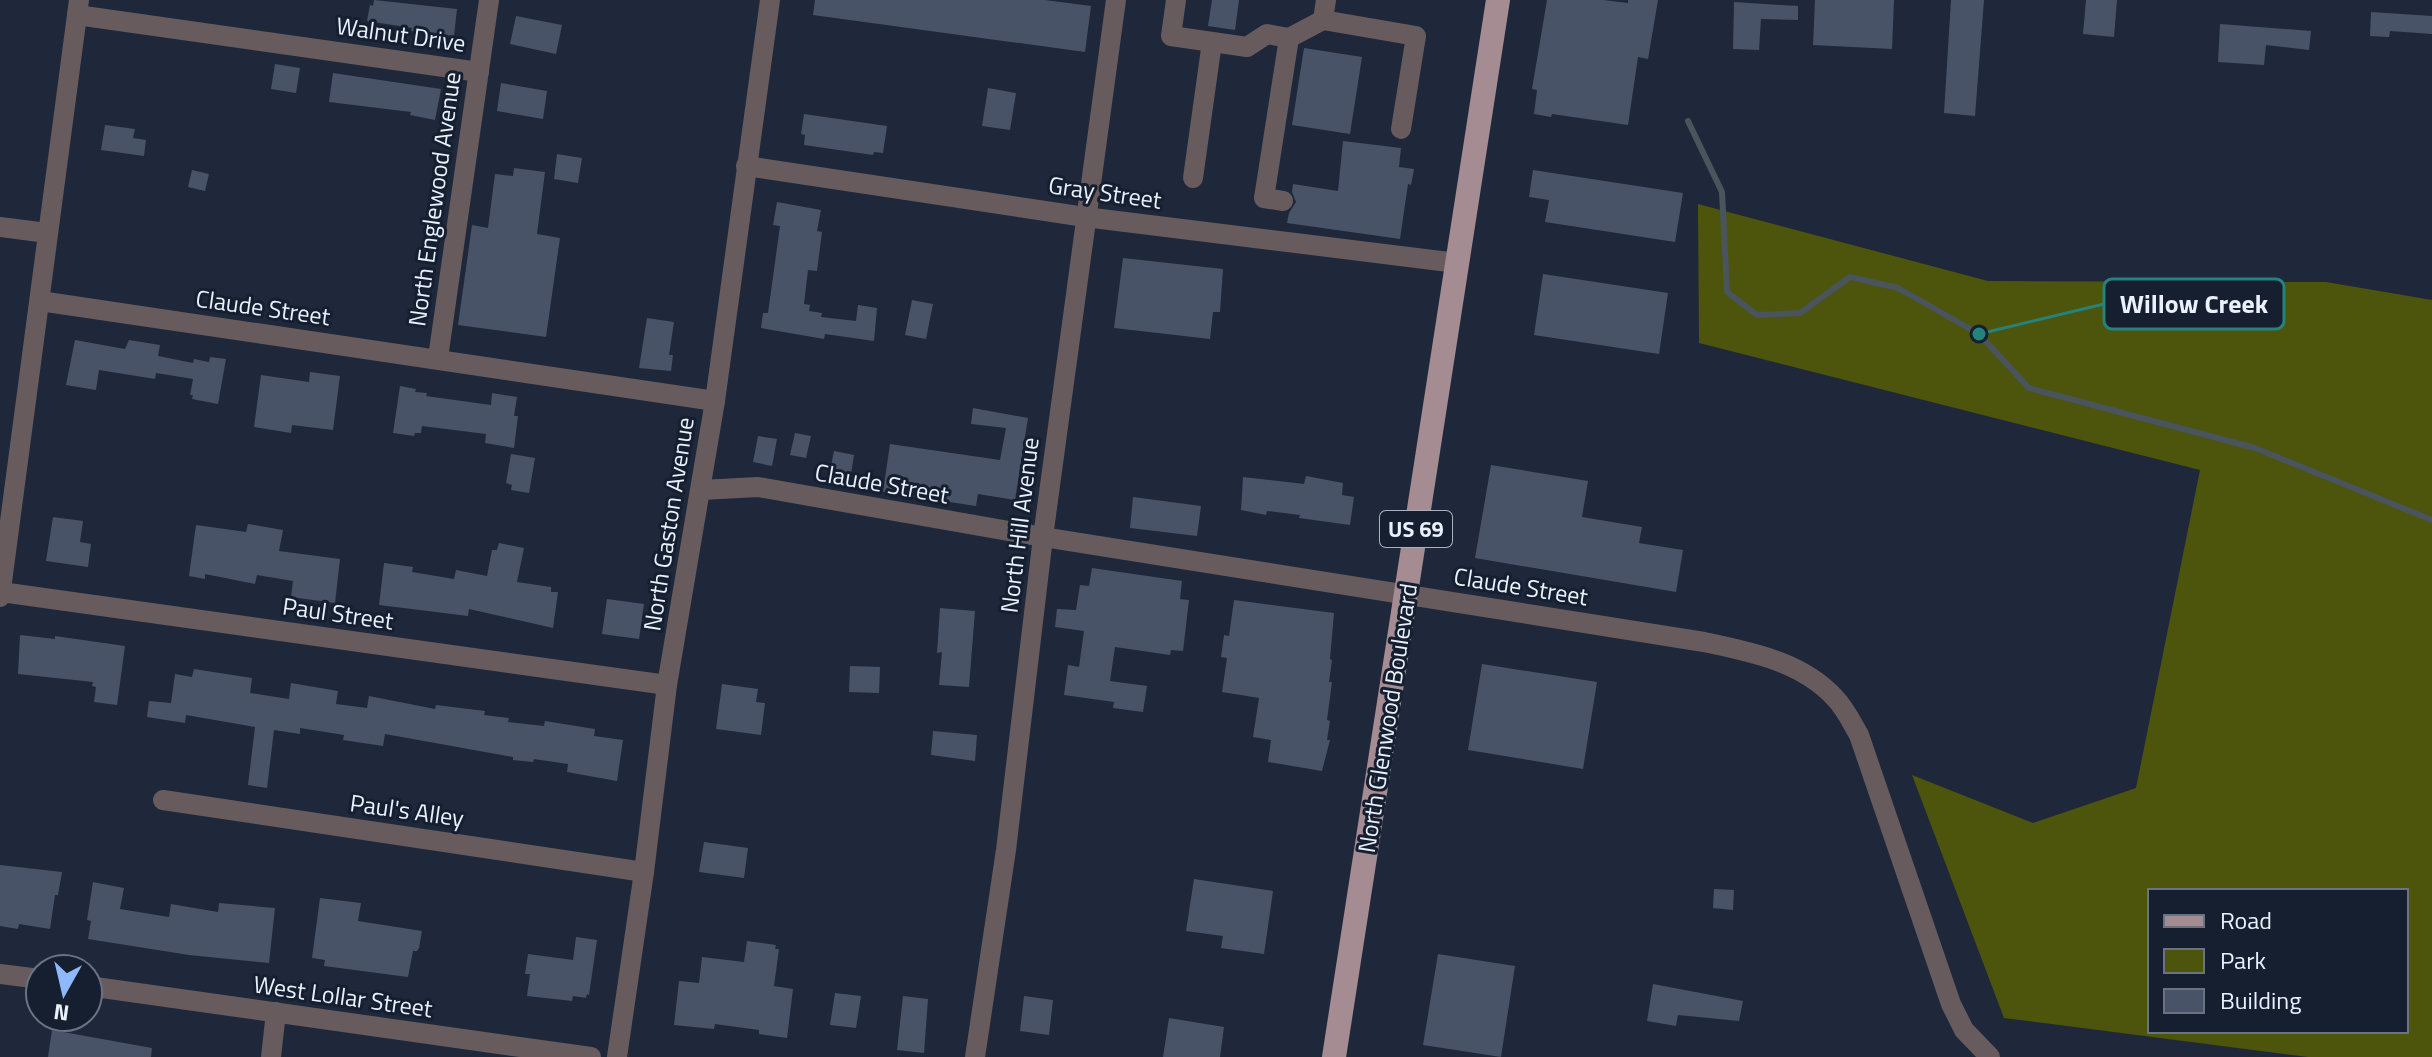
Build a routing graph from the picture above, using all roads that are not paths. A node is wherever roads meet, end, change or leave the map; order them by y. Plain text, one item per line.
1 (489, 0) edge
2 (770, 0) edge
3 (1116, 0) edge
4 (1176, 0) edge
5 (1498, 0) edge
6 (78, 8) edge
7 (1325, 10) edge
8 (1289, 38) junction
9 (1212, 42) junction
10 (479, 72) junction
11 (1401, 129) dead end
12 (746, 166) junction
13 (1193, 178) dead end
14 (1283, 201) dead end
15 (1085, 217) junction
16 (0, 227) edge
17 (47, 233) junction
18 (1457, 263) junction
19 (40, 301) junction
20 (438, 358) junction
21 (715, 401) junction
22 (701, 490) junction
23 (1043, 537) junction
24 (3, 554) edge
25 (0, 594) edge
26 (1406, 594) junction
27 (667, 685) junction
28 (163, 800) dead end
29 (644, 872) junction
30 (0, 974) edge
31 (24, 977) edge
32 (104, 988) edge
33 (276, 1012) junction
34 (271, 1057) edge
35 (591, 1057) edge
36 (617, 1057) edge
37 (975, 1057) edge
38 (1334, 1057) edge
39 (1990, 1057) edge

1 - 10 street, North Englewood Avenue
2 - 12 street, North Gaston Avenue
3 - 15 street, North Hill Avenue
4 - 9 street
5 - 18 main road, North Glenwood Boulevard / US 69
6 - 10 street, Walnut Drive
6 - 17 street
7 - 8 street
7 - 11 street
8 - 9 street
8 - 14 street
9 - 13 street
10 - 20 street, North Englewood Avenue
12 - 15 street, Gray Street
12 - 21 street, North Gaston Avenue
15 - 18 street, Gray Street
15 - 23 street, North Hill Avenue
16 - 17 street
17 - 19 street
18 - 26 main road, North Glenwood Boulevard / US 69
19 - 20 street, Claude Street
19 - 24 street
20 - 21 street, Claude Street
21 - 22 street, North Gaston Avenue
22 - 23 street, Claude Street
22 - 27 street, North Gaston Avenue
23 - 26 street, Claude Street
23 - 37 street, North Hill Avenue
24 - 25 street
25 - 27 street, Paul Street
26 - 38 main road, North Glenwood Boulevard / US 69
26 - 39 street, Claude Street
27 - 29 street, North Gaston Avenue
28 - 29 street, Paul's Alley
29 - 36 street, North Gaston Avenue
30 - 31 street
32 - 33 street, West Lollar Street
33 - 34 street
33 - 35 street, West Lollar Street

